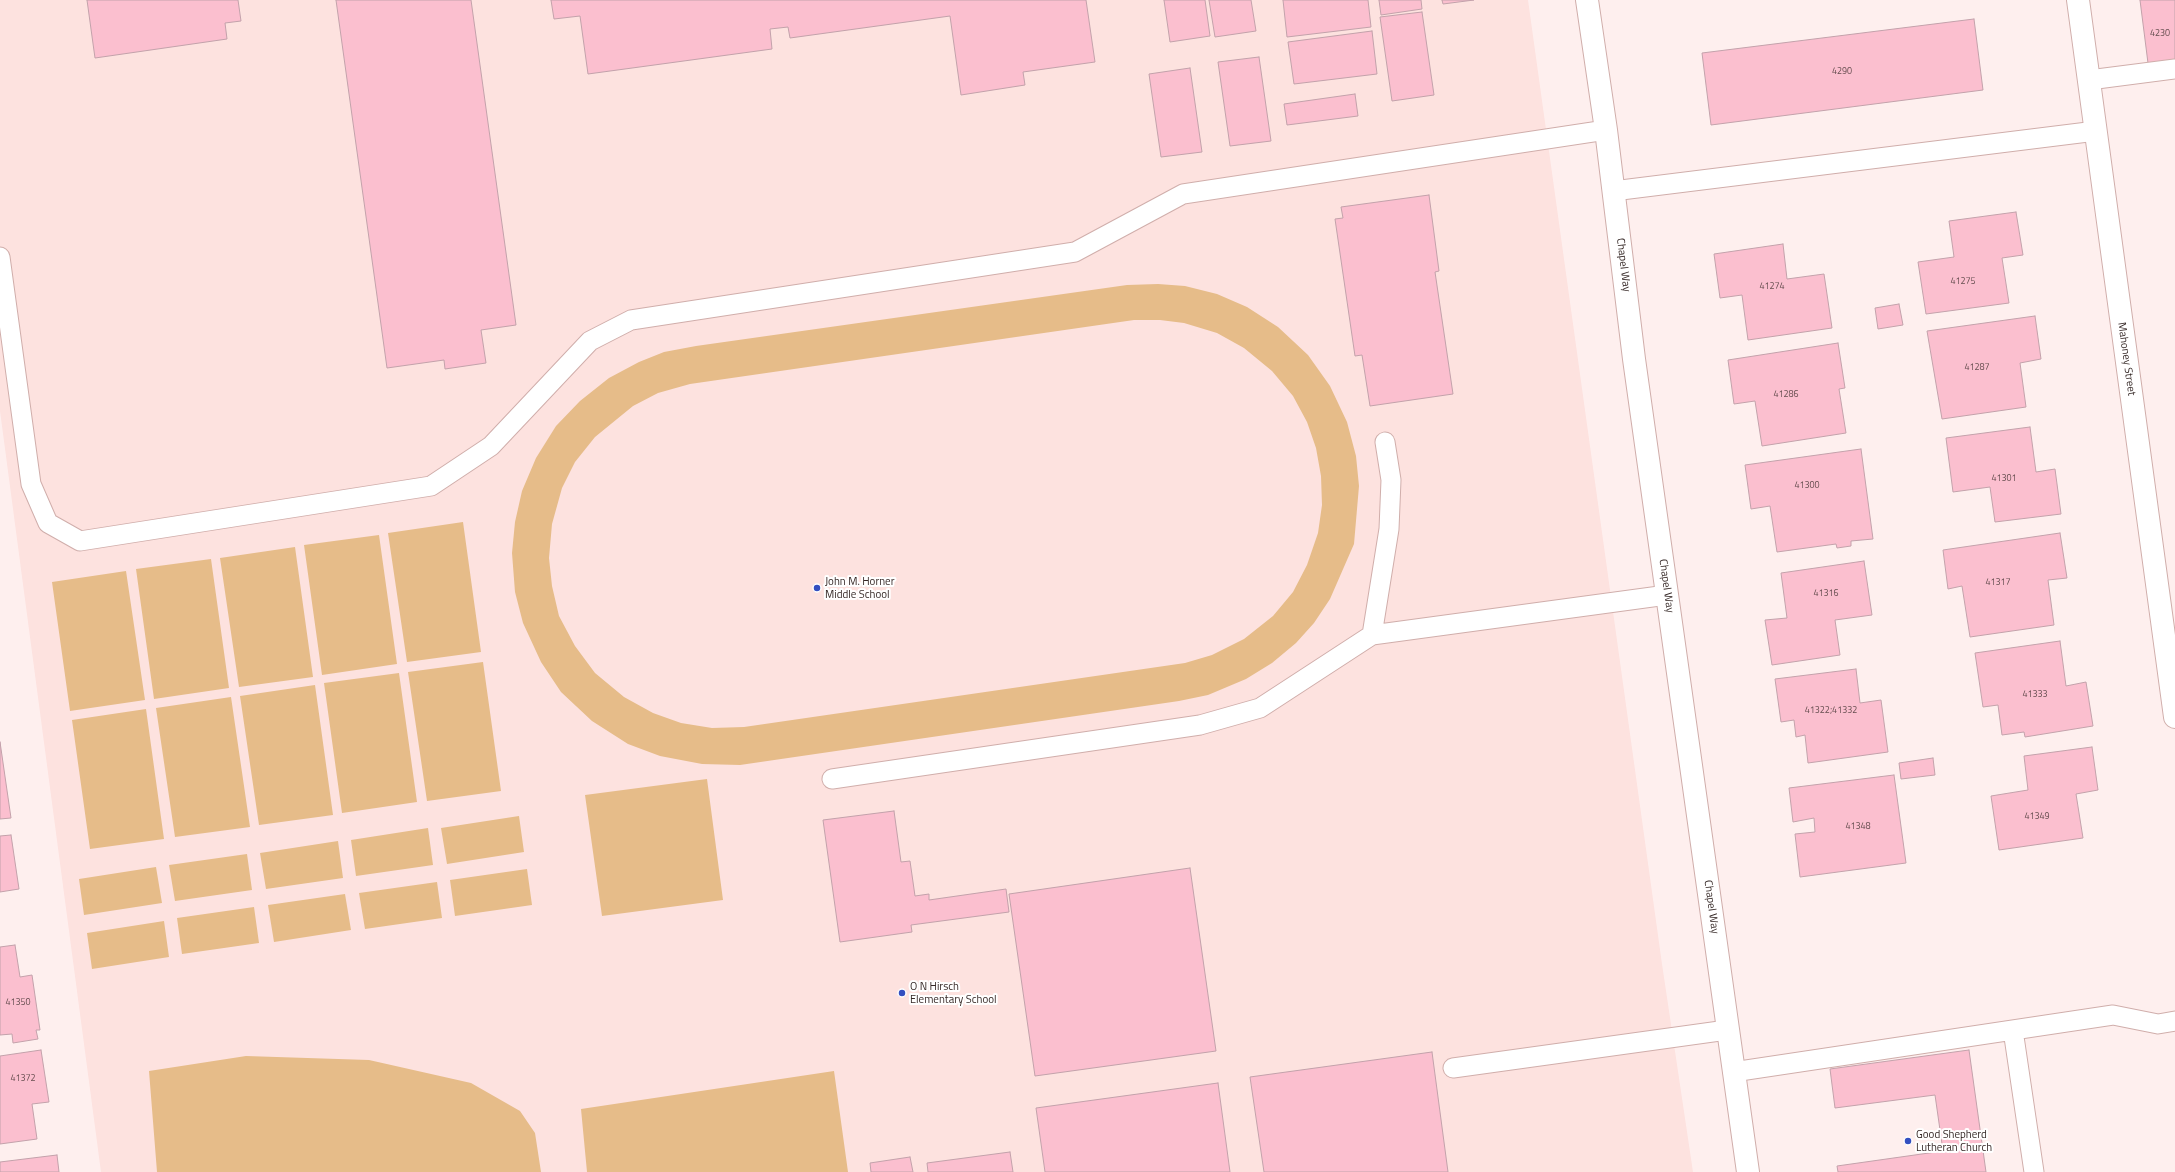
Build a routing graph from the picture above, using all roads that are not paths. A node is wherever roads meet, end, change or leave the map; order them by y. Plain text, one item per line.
1 (1587, 0) edge
2 (2078, 0) edge
3 (2175, 70) edge
4 (2089, 80) junction
5 (1606, 130) junction
6 (2096, 131) junction
7 (1613, 191) junction
8 (0, 257) edge
9 (1385, 442) dead end
10 (1667, 596) junction
11 (1372, 635) junction
12 (2175, 717) edge
13 (832, 779) dead end
14 (2175, 1021) edge
15 (1728, 1030) junction
16 (2013, 1030) junction
17 (1453, 1068) dead end
18 (1733, 1072) junction
19 (1748, 1172) edge
20 (2034, 1172) edge

1 - 5 street, Chapel Way
2 - 4 street, Mahoney Street
3 - 4 lane
4 - 6 street, Mahoney Street
5 - 7 street, Chapel Way
5 - 8 lane
6 - 7 lane
6 - 12 street, Mahoney Street
7 - 10 street, Chapel Way
9 - 11 lane
10 - 11 lane
10 - 15 street, Chapel Way
11 - 13 lane
14 - 16 lane
15 - 17 lane
15 - 18 street, Chapel Way
16 - 18 lane
16 - 20 lane
18 - 19 street, Chapel Way

